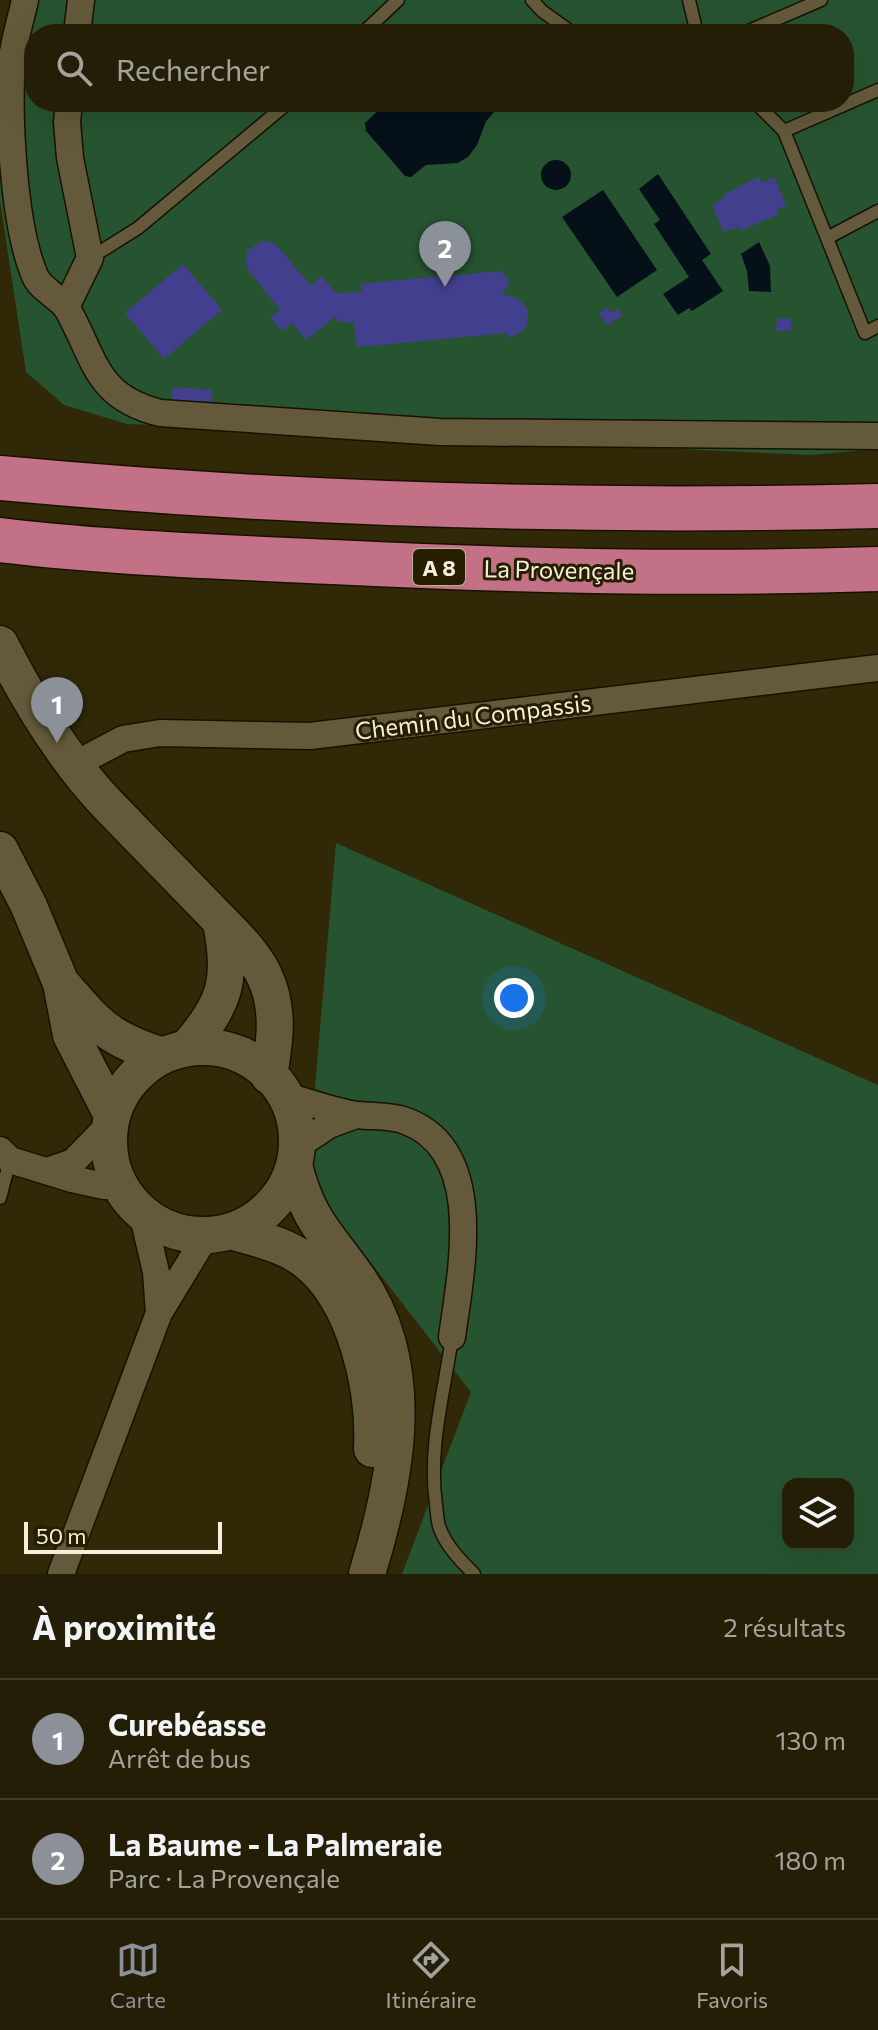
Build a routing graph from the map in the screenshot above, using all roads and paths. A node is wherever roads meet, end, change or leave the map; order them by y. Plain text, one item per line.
1 (25, 0) edge
2 (81, 0) edge
3 (398, 0) edge
4 (532, 0) edge
5 (689, 0) edge
6 (821, 0) edge
7 (78, 24) edge
8 (373, 24) edge
9 (560, 24) edge
10 (695, 24) edge
11 (765, 24) edge
12 (878, 90) edge
13 (854, 100) edge
14 (68, 112) edge
15 (277, 112) edge
16 (765, 112) edge
17 (828, 112) edge
18 (784, 131) junction
19 (878, 211) edge
20 (827, 238) junction
21 (90, 258) junction
22 (66, 307) junction
23 (878, 326) edge
24 (865, 333) junction
25 (878, 342) edge
26 (878, 436) edge
27 (0, 478) edge
28 (878, 506) edge
29 (0, 540) edge
30 (878, 569) edge
31 (0, 644) edge
32 (878, 668) edge
33 (74, 765) junction
34 (0, 850) edge
35 (221, 922) junction
36 (61, 983) junction
37 (173, 1052) junction
38 (278, 1086) junction
39 (356, 1115) junction
40 (111, 1120) junction
41 (5, 1155) edge
42 (295, 1156) junction
43 (47, 1171) junction
44 (0, 1198) edge
45 (131, 1199) junction
46 (219, 1233) junction
47 (159, 1313) junction
48 (452, 1337) joint
49 (61, 1574) edge
50 (364, 1574) edge
51 (474, 1574) edge

1 - 22 street
2 - 7 street
3 - 8 lane
4 - 9 lane
5 - 10 lane
6 - 11 lane
12 - 13 lane
14 - 21 street
15 - 21 lane
16 - 18 lane
17 - 18 lane
18 - 20 lane
19 - 20 lane
20 - 24 lane
21 - 22 street
22 - 26 street
23 - 24 lane
24 - 25 lane
27 - 28 highway
29 - 30 highway, La Provençale / A 8
31 - 33 main road
32 - 33 street, Chemin du Compassis
33 - 35 main road
34 - 36 main road
35 - 37 main road
35 - 38 main road
36 - 37 main road
36 - 40 main road
37 - 38 main road
37 - 40 main road
38 - 39 street
38 - 42 main road
39 - 42 street
39 - 48 street
40 - 43 street
40 - 45 main road
41 - 43 street
41 - 44 lane
42 - 46 main road
42 - 50 main road
43 - 45 street
45 - 46 main road
45 - 47 street
46 - 47 street
46 - 50 main road
47 - 49 street
48 - 51 lane

